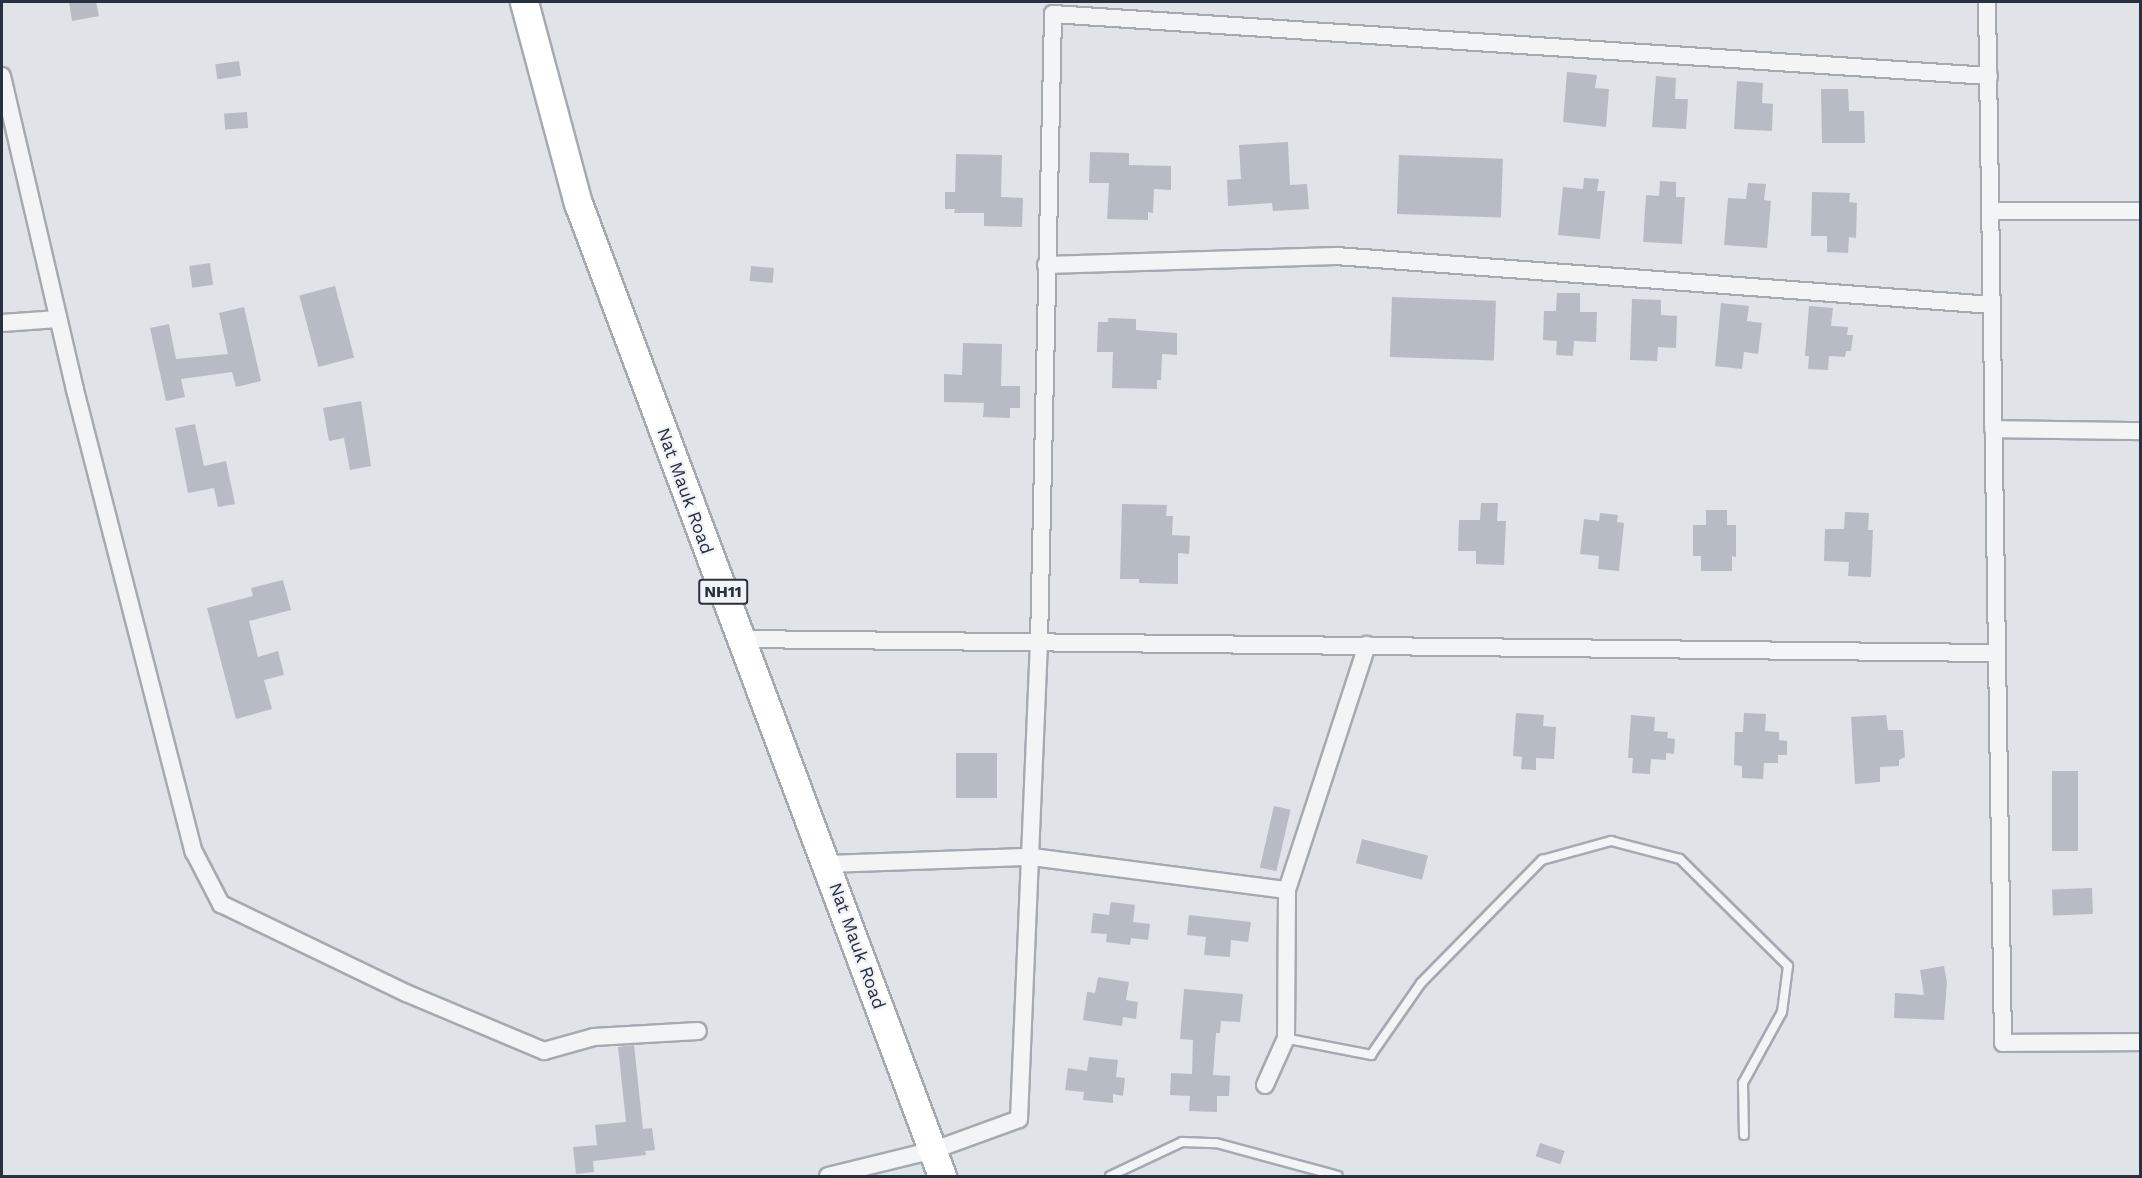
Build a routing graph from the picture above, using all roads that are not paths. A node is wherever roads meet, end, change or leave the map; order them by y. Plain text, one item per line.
1 (524, 2) edge
2 (1987, 2) edge
3 (2, 76) edge
4 (1989, 76) junction
5 (1992, 211) junction
6 (2140, 211) edge
7 (1046, 265) junction
8 (1992, 305) junction
9 (58, 319) junction
10 (2, 323) edge
11 (1994, 429) junction
12 (2140, 431) edge
13 (740, 639) junction
14 (1039, 642) junction
15 (1367, 645) junction
16 (1997, 653) junction
17 (1032, 857) junction
18 (827, 864) junction
19 (1287, 890) junction
20 (698, 1031) dead end
21 (1289, 1039) dead end
22 (2140, 1042) edge
23 (1265, 1085) dead end
24 (1744, 1135) dead end
25 (934, 1150) junction
26 (828, 1176) edge
27 (942, 1176) edge
28 (1110, 1176) edge
29 (1338, 1176) edge

1 - 13 highway, Nat Mauk Road / NH11
2 - 4 street
3 - 9 street
4 - 5 street
4 - 7 street
5 - 6 street
5 - 8 street
7 - 8 street
7 - 14 street
8 - 11 street
9 - 10 street
9 - 20 street
11 - 12 street
11 - 16 street
13 - 14 street
13 - 18 highway, Nat Mauk Road / NH11
14 - 15 street
14 - 17 street
15 - 16 street
15 - 19 street
16 - 22 street
17 - 18 street
17 - 19 street
17 - 25 street
18 - 25 highway, Nat Mauk Road / NH11
19 - 23 street
21 - 24 lane
25 - 26 street
25 - 27 highway, Nat Mauk Road / NH11
28 - 29 lane

